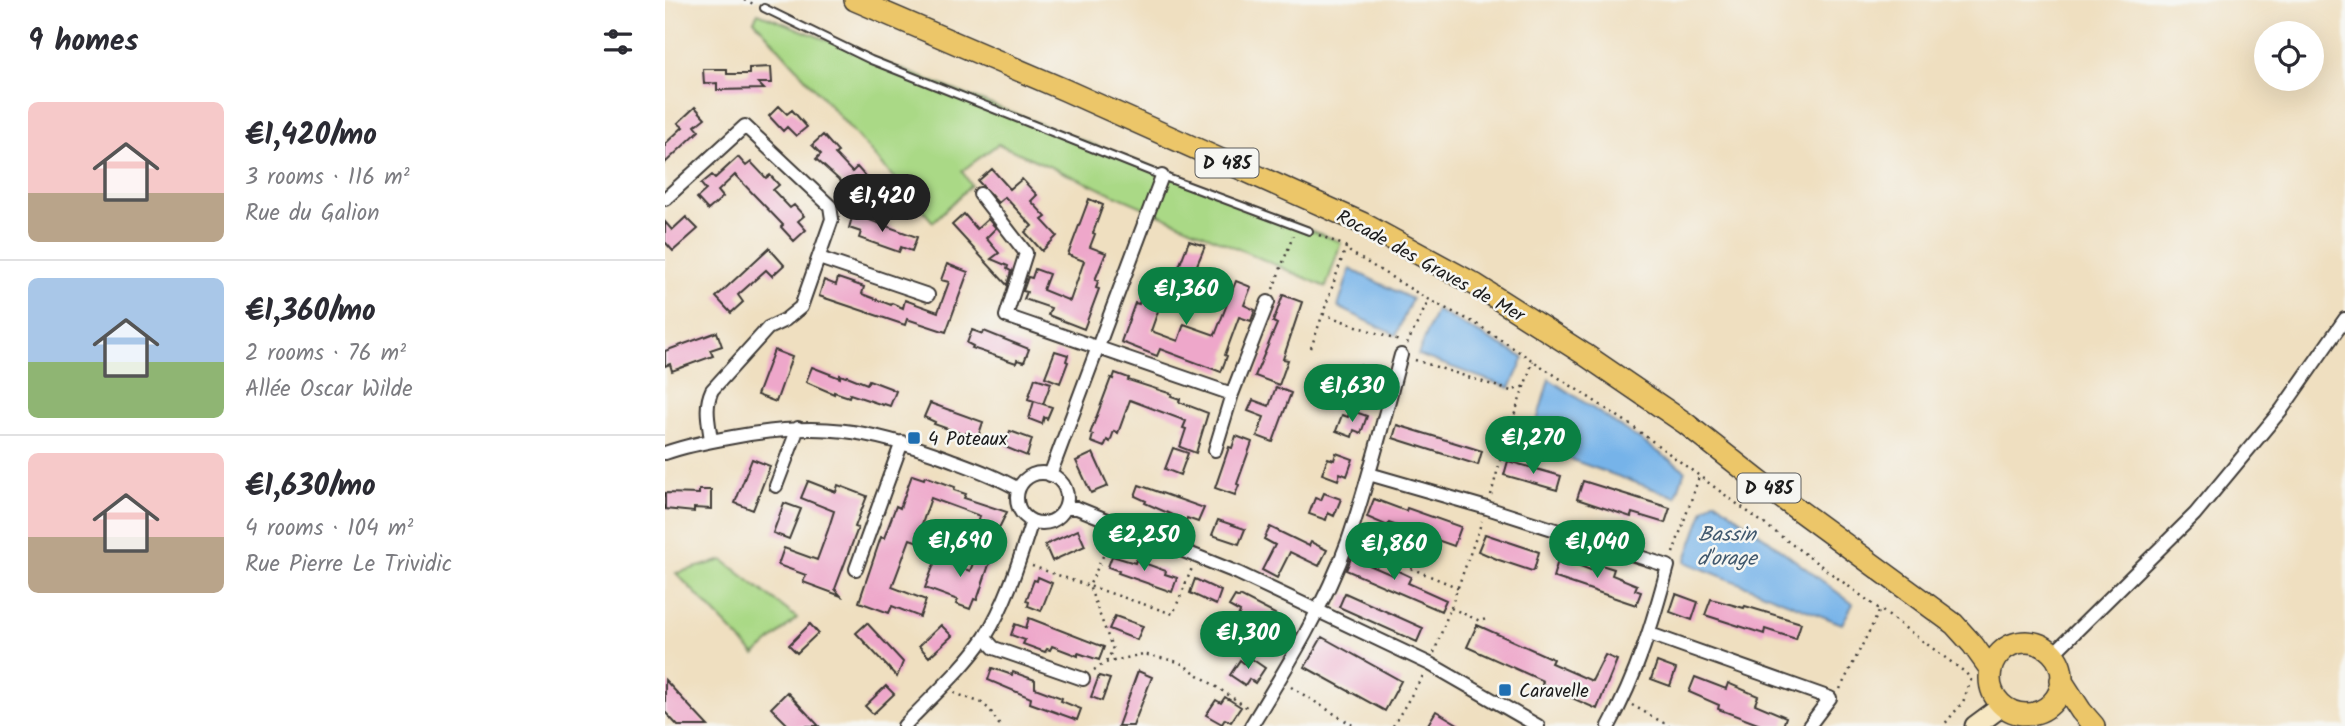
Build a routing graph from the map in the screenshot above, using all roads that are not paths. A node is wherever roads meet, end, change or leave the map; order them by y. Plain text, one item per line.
1 (855, 0) edge
2 (764, 8) dead end
3 (1162, 176) junction
4 (980, 194) dead end
5 (665, 199) edge
6 (1309, 231) road end
7 (819, 258) junction
8 (927, 295) dead end
9 (1268, 302) road end
10 (2345, 319) edge
11 (1098, 348) junction
12 (1401, 355) road end
13 (1232, 394) junction
14 (798, 428) junction
15 (711, 440) junction
16 (902, 442) junction
17 (1215, 450) dead end
18 (665, 453) edge
19 (1369, 474) junction
20 (1051, 475) junction
21 (776, 486) dead end
22 (1019, 489) junction
23 (1065, 508) junction
24 (1032, 522) junction
25 (856, 569) dead end
26 (1317, 612) junction
27 (1954, 624) junction
28 (1650, 635) junction
29 (985, 638) junction
30 (2014, 645) junction
31 (2053, 654) junction
32 (1991, 670) junction
33 (1083, 678) road end
34 (2061, 680) junction
35 (2002, 706) junction
36 (2038, 712) junction
37 (904, 726) edge
38 (1251, 726) edge
39 (1538, 726) edge
40 (1609, 726) edge
41 (1809, 726) edge
42 (1975, 726) edge
43 (2089, 726) edge
44 (2095, 726) edge

1 - 27 main road, Rocade des Graves de Mer / D 485
2 - 3 lane
3 - 6 lane
3 - 11 street
4 - 11 street
5 - 7 street
7 - 8 street
7 - 15 street
9 - 13 street
10 - 31 street
11 - 13 street
11 - 20 street
12 - 19 street
13 - 17 street
14 - 15 street
14 - 16 street
14 - 21 street
15 - 18 street
16 - 22 street
16 - 25 street
19 - 26 street
19 - 28 street
20 - 22 street
20 - 23 street
22 - 24 street
23 - 24 street
23 - 26 street
24 - 29 street
26 - 38 street
26 - 39 street
27 - 30 main road, Rocade des Graves de Mer / D 485
27 - 32 main road, Rocade des Graves de Mer / D 485
28 - 40 street
28 - 41 street
29 - 33 street
29 - 37 street
30 - 31 main road
30 - 32 main road
31 - 34 main road
32 - 35 main road
34 - 36 main road
34 - 44 main road
35 - 36 main road
35 - 42 street
36 - 43 main road

